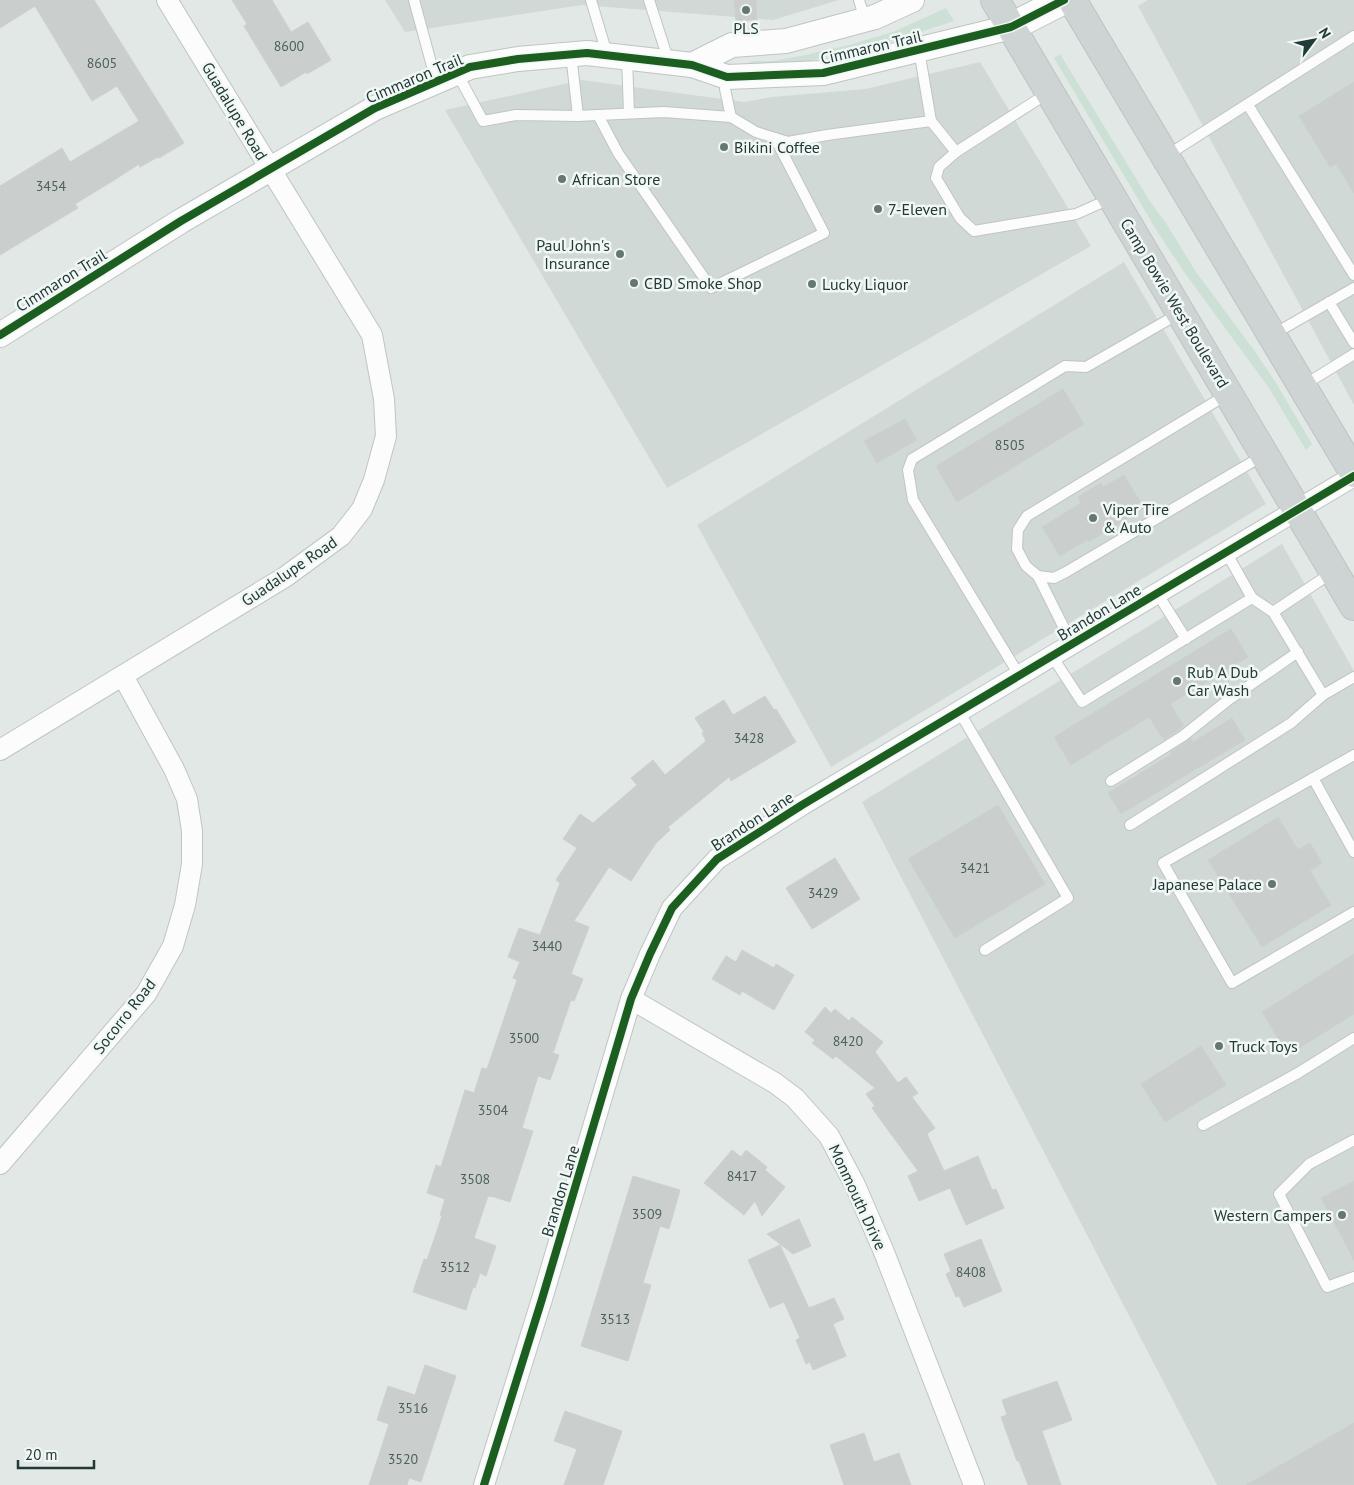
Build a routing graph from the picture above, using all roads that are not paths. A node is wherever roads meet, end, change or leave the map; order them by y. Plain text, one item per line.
1 (167, 0) edge
2 (414, 0) edge
3 (591, 0) edge
4 (649, 0) edge
5 (912, 0) edge
6 (995, 0) edge
7 (1064, 0) edge
8 (1072, 0) edge
9 (862, 10) edge
10 (1011, 27) junction
11 (1354, 36) edge
12 (919, 50) junction
13 (571, 54) junction
14 (617, 56) junction
15 (681, 63) junction
16 (447, 77) junction
17 (727, 77) junction
18 (1050, 92) junction
19 (1248, 105) junction
20 (629, 113) junction
21 (598, 115) junction
22 (578, 116) junction
23 (731, 117) junction
24 (931, 120) junction
25 (775, 138) junction
26 (956, 152) junction
27 (1165, 157) junction
28 (270, 169) junction
29 (1113, 198) junction
30 (1354, 275) edge
31 (1354, 288) edge
32 (1329, 302) junction
33 (1181, 312) junction
34 (0, 334) edge
35 (1272, 335) junction
36 (1354, 343) edge
37 (1354, 354) edge
38 (1303, 386) junction
39 (1229, 394) junction
40 (1265, 454) junction
41 (1351, 463) edge
42 (1298, 509) junction
43 (1226, 552) junction
44 (1334, 572) junction
45 (1038, 576) junction
46 (1158, 593) junction
47 (1252, 598) junction
48 (1354, 606) edge
49 (1274, 612) junction
50 (1186, 639) junction
51 (1072, 644) junction
52 (1298, 652) junction
53 (1052, 656) junction
54 (1019, 675) junction
55 (123, 676) junction
56 (1354, 677) edge
57 (1323, 695) junction
58 (959, 711) junction
59 (0, 750) edge
60 (1354, 754) edge
61 (1313, 778) junction
62 (1111, 781) dead end
63 (1130, 825) dead end
64 (1354, 852) edge
65 (1354, 912) edge
66 (985, 950) dead end
67 (631, 999) junction
68 (1354, 1038) edge
69 (1203, 1125) dead end
70 (1354, 1140) edge
71 (0, 1164) edge
72 (1354, 1277) edge
73 (484, 1485) edge
74 (974, 1485) edge

1 - 28 street, Guadalupe Road
2 - 16 lane
3 - 14 lane
4 - 15 lane
5 - 9 street, Cimmaron Trail
6 - 10 main road, Camp Bowie West Boulevard
7 - 10 main road
8 - 27 main road
9 - 15 street, Cimmaron Trail
10 - 12 street, Cimmaron Trail
10 - 18 main road, Camp Bowie West Boulevard
11 - 19 lane
12 - 17 street, Cimmaron Trail
12 - 24 lane
13 - 14 street, Cimmaron Trail
13 - 16 street, Cimmaron Trail
13 - 22 lane
14 - 15 street, Cimmaron Trail
14 - 20 lane
15 - 17 street, Cimmaron Trail
16 - 22 lane
16 - 28 street, Cimmaron Trail
17 - 23 lane
18 - 26 lane
18 - 29 main road, Camp Bowie West Boulevard
19 - 27 lane
19 - 30 lane
20 - 21 lane
20 - 23 lane
21 - 22 lane
21 - 25 lane
23 - 25 lane
24 - 25 lane
24 - 26 lane
26 - 29 lane
27 - 35 main road
28 - 34 street, Cimmaron Trail
28 - 55 street, Guadalupe Road
29 - 33 main road, Camp Bowie West Boulevard
31 - 32 lane
32 - 35 lane
32 - 36 lane
33 - 39 main road, Camp Bowie West Boulevard
33 - 54 lane
35 - 38 main road
37 - 38 lane
38 - 41 main road
39 - 40 main road, Camp Bowie West Boulevard
39 - 45 lane
40 - 42 main road, Camp Bowie West Boulevard
40 - 45 lane
41 - 42 street, Brandon Lane
42 - 43 street, Brandon Lane
42 - 44 main road, Camp Bowie West Boulevard
43 - 46 street, Brandon Lane
43 - 47 lane
44 - 48 main road, Camp Bowie West Boulevard
44 - 49 lane
45 - 51 lane
46 - 50 lane
46 - 51 street, Brandon Lane
47 - 49 lane
47 - 50 lane
49 - 52 lane
50 - 53 lane
51 - 53 street, Brandon Lane
52 - 57 lane
52 - 62 lane
53 - 54 street, Brandon Lane
54 - 58 street, Brandon Lane
55 - 59 street, Guadalupe Road
55 - 71 street, Socorro Road
56 - 57 lane
57 - 63 lane
58 - 66 lane
58 - 67 street, Brandon Lane
60 - 61 lane
61 - 64 lane
61 - 65 lane
67 - 73 street, Brandon Lane
67 - 74 street, Monmouth Drive
68 - 69 lane
70 - 72 lane

